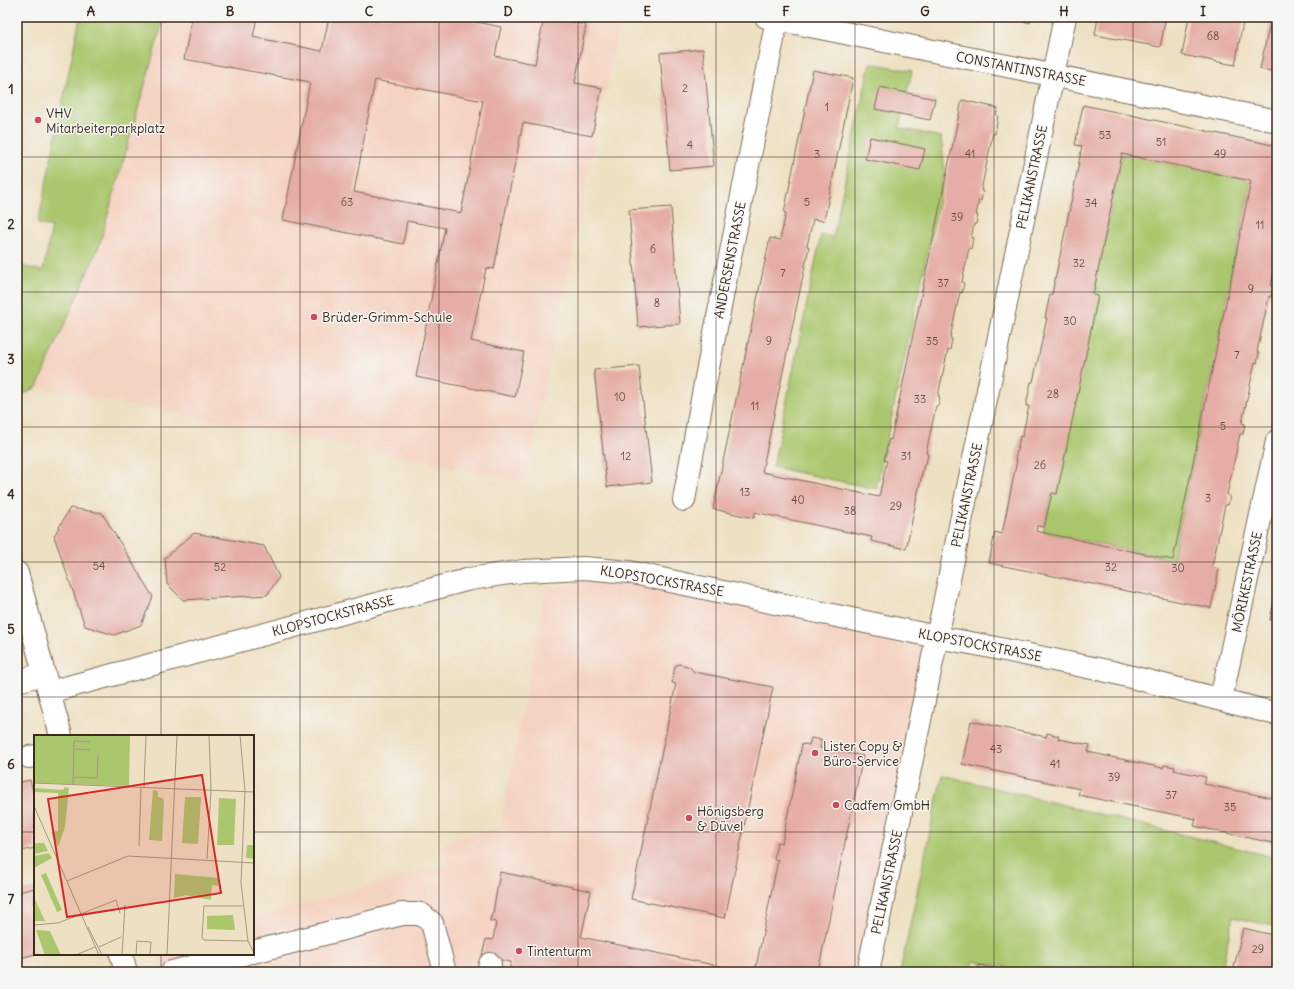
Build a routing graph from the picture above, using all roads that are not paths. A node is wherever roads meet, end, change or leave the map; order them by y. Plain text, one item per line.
1 (1065, 17) edge
2 (771, 18) edge
3 (800, 20) edge
4 (1053, 76) junction
5 (1277, 121) edge
6 (1277, 441) edge
7 (684, 500) dead end
8 (17, 574) edge
9 (937, 637) junction
10 (17, 681) edge
11 (47, 683) junction
12 (1221, 699) junction
13 (1277, 714) edge
14 (61, 735) edge
15 (254, 952) edge
16 (121, 955) edge
17 (240, 955) edge
18 (126, 972) edge
19 (172, 972) edge
20 (445, 972) edge
21 (868, 972) edge

1 - 4 street, PELIKANSTRASSE
2 - 3 street, CONSTANTINSTRASSE
2 - 7 street, ANDERSENSTRASSE
3 - 4 street, CONSTANTINSTRASSE
4 - 5 street, CONSTANTINSTRASSE
4 - 9 street, PELIKANSTRASSE
6 - 12 street, MÖRIKESTRASSE
8 - 11 street
9 - 11 street, KLOPSTOCKSTRASSE
9 - 12 street, KLOPSTOCKSTRASSE
9 - 21 street, PELIKANSTRASSE
10 - 11 street, KLOPSTOCKSTRASSE
11 - 14 street
12 - 13 street, KLOPSTOCKSTRASSE
15 - 20 street
16 - 18 street
17 - 19 street

